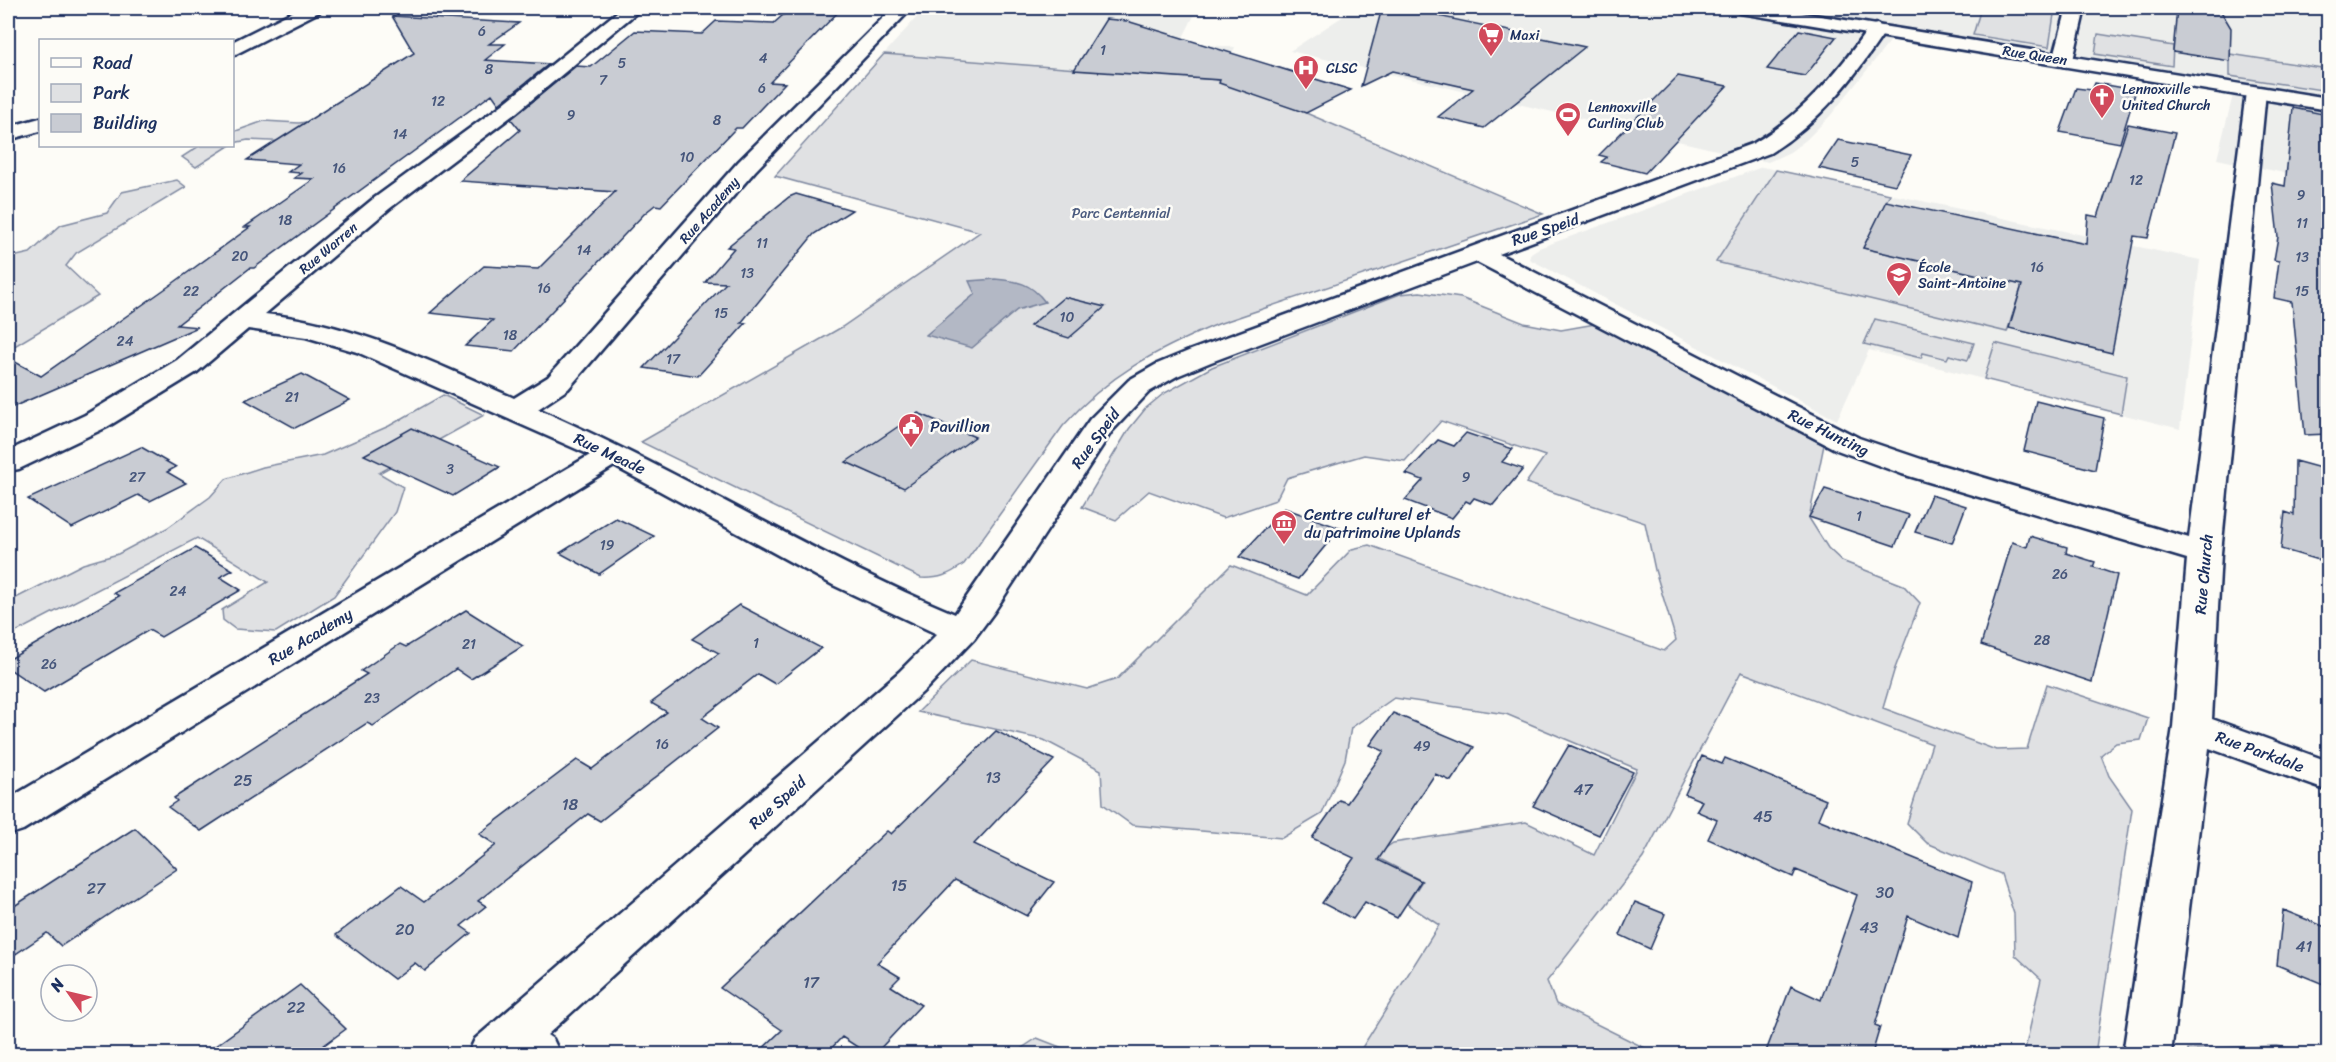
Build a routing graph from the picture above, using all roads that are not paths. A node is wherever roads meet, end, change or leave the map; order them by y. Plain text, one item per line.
1 (313, 8) edge
2 (633, 8) edge
3 (903, 8) edge
4 (1740, 8) edge
5 (2076, 8) edge
6 (1877, 30) junction
7 (234, 49) edge
8 (2063, 60) junction
9 (2256, 92) junction
10 (2328, 104) edge
11 (39, 124) edge
12 (8, 134) edge
13 (1478, 253) junction
14 (243, 320) junction
15 (516, 410) junction
16 (613, 454) junction
17 (8, 462) edge
18 (2204, 553) junction
19 (961, 630) junction
20 (2192, 727) junction
21 (2328, 776) edge
22 (8, 819) edge
23 (514, 1049) edge
24 (2147, 1054) edge

1 - 7 street
2 - 14 street, Rue Warren
3 - 15 street, Rue Academy
4 - 6 street, Rue Queen
5 - 8 street
6 - 8 street, Rue Queen
6 - 13 street, Rue Speid
8 - 9 street, Rue Queen
9 - 10 street, Rue Queen
9 - 18 street, Rue Church
11 - 12 street
13 - 18 street, Rue Hunting
13 - 19 street, Rue Speid
14 - 15 street, Rue Meade
14 - 17 street, Rue Warren
15 - 16 street, Rue Meade
16 - 19 street, Rue Meade
16 - 22 street, Rue Academy
18 - 20 street, Rue Church
19 - 23 street, Rue Speid
20 - 21 street, Rue Parkdale
20 - 24 street, Rue Church

